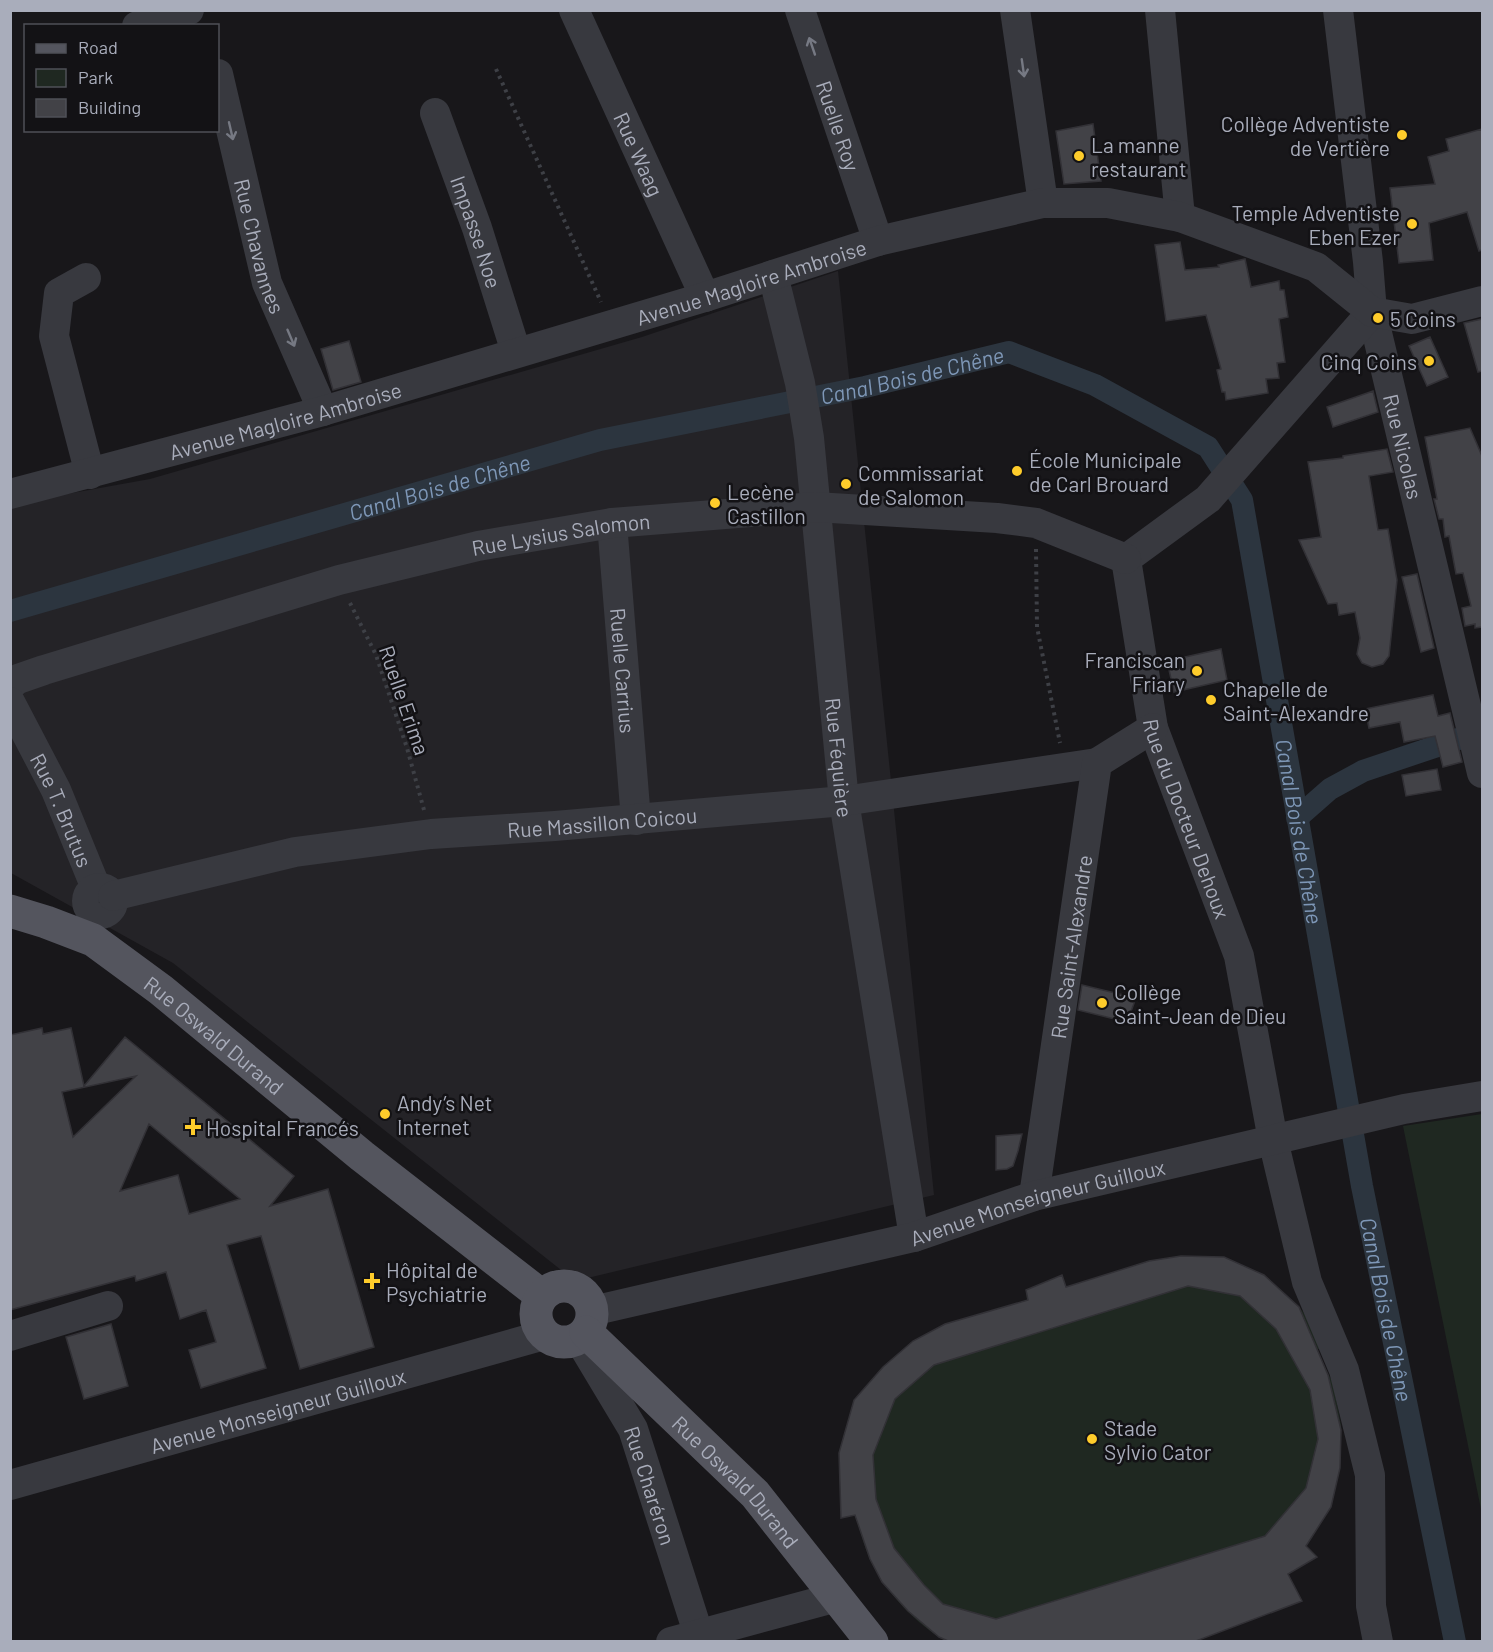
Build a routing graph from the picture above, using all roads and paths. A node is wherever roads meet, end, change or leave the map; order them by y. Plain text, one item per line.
1 (189, 10) edge
2 (574, 10) edge
3 (800, 10) edge
4 (1015, 10) edge
5 (1160, 10) edge
6 (1338, 10) edge
7 (144, 24) edge
8 (496, 69) dead end
9 (219, 78) edge
10 (435, 113) dead end
11 (1043, 202) junction
12 (1180, 217) junction
13 (878, 241) junction
14 (773, 275) junction
15 (86, 278) dead end
16 (705, 297) junction
17 (1482, 301) edge
18 (1372, 312) junction
19 (611, 324) junction
20 (516, 352) junction
21 (323, 411) junction
22 (90, 474) junction
23 (10, 494) edge
24 (815, 507) junction
25 (612, 523) junction
26 (1036, 523) junction
27 (1126, 559) junction
28 (339, 580) junction
29 (10, 685) edge
30 (10, 702) edge
31 (1153, 728) junction
32 (1476, 749) edge
33 (1097, 763) junction
34 (1068, 766) junction
35 (844, 801) junction
36 (636, 819) junction
37 (430, 834) junction
38 (100, 910) junction
39 (10, 911) edge
40 (1482, 1096) edge
41 (1273, 1140) junction
42 (1034, 1196) junction
43 (914, 1237) junction
44 (542, 1296) junction
45 (108, 1306) dead end
46 (586, 1327) junction
47 (544, 1335) junction
48 (10, 1336) edge
49 (10, 1485) edge
50 (837, 1597) junction
51 (690, 1639) edge
52 (872, 1641) edge
53 (1378, 1641) edge

1 - 7 street
2 - 16 street, Rue Waag
13 -> 3 street, Ruelle Roy
4 -> 11 street
5 - 12 street
6 - 18 street, Rue Nicolas
8 - 19 path
9 -> 21 street, Rue Chavannes
10 - 20 street, Impasse Noe
11 - 12 street, Avenue Magloire Ambroise
11 - 13 street, Avenue Magloire Ambroise
12 - 18 street, Avenue Magloire Ambroise
13 - 14 street, Avenue Magloire Ambroise
14 - 16 street, Avenue Magloire Ambroise
14 - 24 street, Rue Féquière
15 - 22 street
16 - 19 street, Avenue Magloire Ambroise
17 - 18 street, Avenue Magloire Ambroise
18 - 27 street
18 - 32 street, Rue Nicolas
19 - 20 street, Avenue Magloire Ambroise
20 - 21 street, Avenue Magloire Ambroise
21 - 22 street, Avenue Magloire Ambroise
22 - 23 street, Avenue Magloire Ambroise
24 - 25 street, Rue Lysius Salomon
24 - 26 street, Rue Lysius Salomon
24 - 35 street, Rue Féquière
25 - 28 street, Rue Lysius Salomon
25 - 36 street, Ruelle Carrius
26 - 27 street, Rue Lysius Salomon
26 - 34 path
27 - 31 street, Rue du Docteur Dehoux
28 - 29 street, Rue Lysius Salomon
28 - 37 path, Ruelle Erima
30 - 38 street, Rue T. Brutus
31 - 33 street
31 - 41 street, Rue du Docteur Dehoux
33 - 34 street, Rue Massillon Coicou
33 - 42 street, Rue Saint-Alexandre
34 - 35 street, Rue Massillon Coicou
35 - 36 street, Rue Massillon Coicou
35 - 43 street, Rue Féquière
36 - 37 street, Rue Massillon Coicou
37 - 38 street, Rue Massillon Coicou
38 - 39 main road, Rue Oswald Durand
38 - 44 main road, Rue Oswald Durand
40 - 41 street, Avenue Monseigneur Guilloux
41 - 42 street, Avenue Monseigneur Guilloux
41 - 53 street, Rue du Docteur Dehoux
42 - 43 street, Avenue Monseigneur Guilloux
43 - 46 street, Avenue Monseigneur Guilloux
44 - 46 main road
44 - 47 main road
45 - 48 street
46 - 47 main road
46 - 50 main road, Rue Oswald Durand
46 - 51 street, Rue Charéron
47 - 49 street, Avenue Monseigneur Guilloux
50 - 51 street
50 - 52 main road, Rue Oswald Durand

